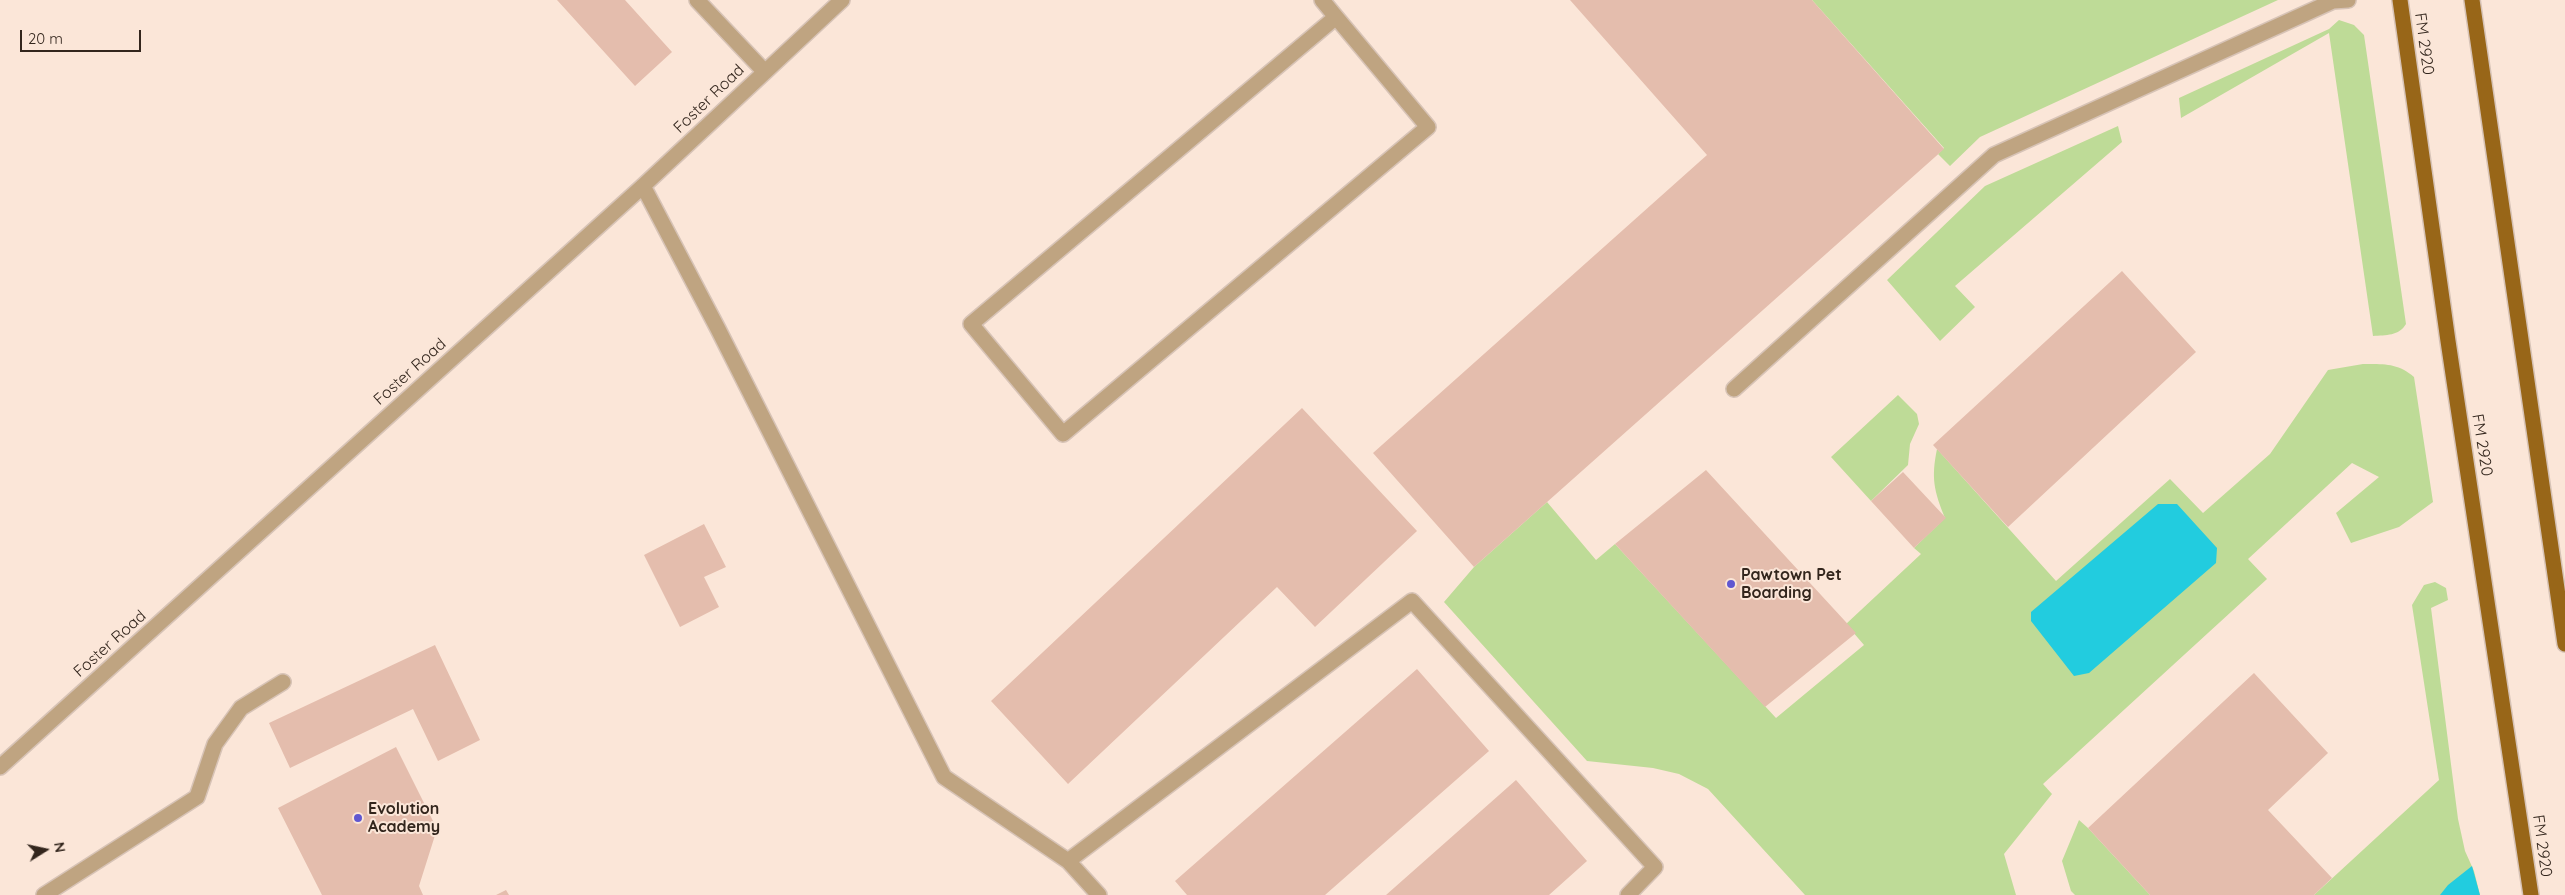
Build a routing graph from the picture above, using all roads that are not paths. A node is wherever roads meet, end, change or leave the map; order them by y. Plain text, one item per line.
1 (697, 0) edge
2 (842, 0) edge
3 (1322, 0) edge
4 (2348, 0) edge
5 (2400, 0) edge
6 (2472, 0) edge
7 (1336, 17) junction
8 (764, 70) junction
9 (643, 186) junction
10 (1734, 389) dead end
11 (2565, 644) edge
12 (283, 682) dead end
13 (0, 767) edge
14 (1068, 861) junction
15 (44, 895) edge
16 (1099, 895) edge
17 (1628, 895) edge
18 (2531, 895) edge

1 - 8 street
2 - 8 street, Foster Road
3 - 7 street
4 - 10 street
5 - 18 main road, FM 2920 / FM 2920
6 - 11 main road
7 - 7 street
8 - 9 street, Foster Road
9 - 13 street, Foster Road
9 - 14 street
12 - 15 street
14 - 16 street
14 - 17 street

